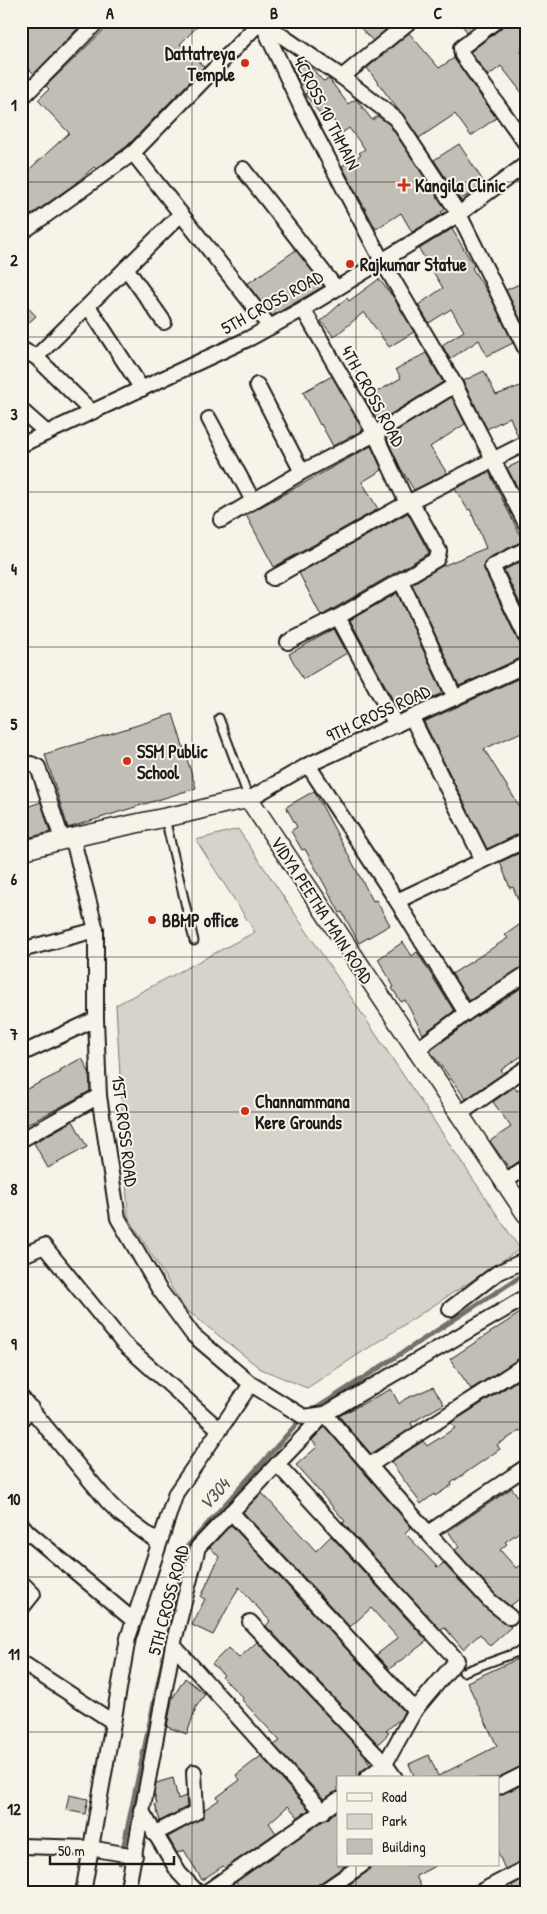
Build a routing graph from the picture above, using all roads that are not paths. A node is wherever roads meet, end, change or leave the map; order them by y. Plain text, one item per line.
1 (98, 21) edge
2 (260, 21) edge
3 (410, 21) edge
4 (496, 21) edge
5 (342, 77) junction
6 (21, 99) edge
7 (526, 144) edge
8 (132, 153) junction
9 (526, 164) edge
10 (243, 169) dead end
11 (181, 214) junction
12 (458, 214) junction
13 (21, 233) edge
14 (381, 260) junction
15 (126, 268) junction
16 (336, 288) junction
17 (88, 306) junction
18 (303, 309) junction
19 (164, 322) dead end
20 (270, 327) junction
21 (21, 349) edge
22 (526, 350) edge
23 (36, 357) junction
24 (257, 386) dead end
25 (454, 386) junction
26 (142, 389) junction
27 (21, 410) edge
28 (92, 412) junction
29 (209, 419) dead end
30 (46, 432) junction
31 (375, 434) junction
32 (526, 443) edge
33 (21, 445) edge
34 (494, 460) junction
35 (302, 472) junction
36 (253, 500) junction
37 (409, 502) junction
38 (221, 520) dead end
39 (526, 524) edge
40 (526, 549) edge
41 (273, 578) dead end
42 (401, 581) junction
43 (338, 617) junction
44 (526, 637) edge
45 (288, 642) dead end
46 (526, 665) edge
47 (455, 698) junction
48 (219, 718) dead end
49 (412, 718) junction
50 (396, 725) junction
51 (308, 766) junction
52 (21, 767) edge
53 (249, 799) junction
54 (165, 817) junction
55 (67, 838) junction
56 (526, 840) edge
57 (21, 851) edge
58 (483, 860) junction
59 (397, 901) junction
60 (96, 930) junction
61 (194, 941) dead end
62 (21, 950) edge
63 (526, 974) edge
64 (466, 1013) junction
65 (96, 1019) junction
66 (415, 1051) junction
67 (21, 1054) edge
68 (526, 1068) edge
69 (99, 1096) junction
70 (458, 1115) junction
71 (21, 1140) edge
72 (526, 1167) edge
73 (503, 1182) junction
74 (526, 1214) edge
75 (21, 1256) edge
76 (526, 1260) edge
77 (526, 1297) edge
78 (450, 1309) dead end
79 (526, 1364) edge
80 (252, 1384) junction
81 (21, 1397) edge
82 (31, 1408) junction
83 (325, 1414) junction
84 (21, 1420) edge
85 (220, 1430) junction
86 (276, 1464) junction
87 (370, 1466) junction
88 (526, 1467) edge
89 (231, 1512) junction
90 (21, 1524) edge
91 (428, 1533) junction
92 (160, 1543) junction
93 (21, 1582) edge
94 (21, 1609) edge
95 (510, 1617) dead end
96 (134, 1621) junction
97 (250, 1622) dead end
98 (174, 1646) junction
99 (526, 1649) edge
100 (21, 1662) edge
101 (464, 1672) dead end
102 (415, 1710) junction
103 (113, 1722) junction
104 (385, 1764) junction
105 (194, 1772) dead end
106 (526, 1773) edge
107 (370, 1776) edge
108 (394, 1776) edge
109 (500, 1786) edge
110 (337, 1801) edge
111 (141, 1810) junction
112 (324, 1812) junction
113 (154, 1834) junction
114 (21, 1846) edge
115 (90, 1848) junction
116 (132, 1855) junction
117 (361, 1866) edge
118 (526, 1868) edge
119 (225, 1879) junction
120 (83, 1893) edge
121 (127, 1893) edge
122 (198, 1893) edge
123 (205, 1893) edge
124 (229, 1893) edge
125 (321, 1893) edge
126 (478, 1893) edge

1 - 6 street
2 - 5 street
2 - 8 street
2 - 14 street, 4CROSS 10 THMAIN
3 - 5 street
4 - 7 street
5 - 12 street
8 - 11 street
8 - 13 street
9 - 12 street, 5TH CROSS ROAD
10 - 16 street
11 - 15 street
11 - 20 street
12 - 14 street, 5TH CROSS ROAD
12 - 22 street
14 - 16 street, 5TH CROSS ROAD
14 - 25 street, 4CROSS 10 THMAIN
15 - 17 street
15 - 19 street
16 - 18 street, 5TH CROSS ROAD
17 - 23 street
17 - 26 street
18 - 20 street, 5TH CROSS ROAD
18 - 31 street, 4TH CROSS ROAD
20 - 26 street, 5TH CROSS ROAD
21 - 23 street
23 - 28 street
24 - 35 street
25 - 31 street
25 - 34 street, 4CROSS 10 THMAIN
26 - 28 street, 5TH CROSS ROAD
27 - 30 street
28 - 30 street, 5TH CROSS ROAD
29 - 36 street
30 - 33 street, 5TH CROSS ROAD
31 - 35 street
31 - 37 street, 4TH CROSS ROAD
32 - 34 street
34 - 37 street
34 - 39 street, 4CROSS 10 THMAIN
35 - 36 street
36 - 38 street
37 - 41 street
37 - 42 street, 4TH CROSS ROAD
40 - 44 street
42 - 43 street, 4TH CROSS ROAD
42 - 47 street
43 - 45 street, 4TH CROSS ROAD
43 - 50 street
46 - 47 street, 9TH CROSS ROAD
47 - 49 street, 9TH CROSS ROAD
48 - 53 lane
49 - 50 street, 9TH CROSS ROAD
49 - 58 street
50 - 51 street, 9TH CROSS ROAD
51 - 53 street, 9TH CROSS ROAD
51 - 59 street
52 - 55 street, 1ST CROSS ROAD
53 - 54 street
53 - 66 street, VIDYA PEETHA MAIN ROAD
54 - 55 street
54 - 61 lane
55 - 57 street
55 - 60 street, 1ST CROSS ROAD
56 - 58 street
58 - 59 street
59 - 64 street
60 - 62 street
60 - 65 street, 1ST CROSS ROAD
63 - 64 street
64 - 66 street
65 - 67 street
65 - 69 street, 1ST CROSS ROAD
66 - 70 street, VIDYA PEETHA MAIN ROAD
68 - 70 street
69 - 71 street
69 - 80 street, 1ST CROSS ROAD
70 - 73 street, VIDYA PEETHA MAIN ROAD
72 - 73 street
73 - 74 street, VIDYA PEETHA MAIN ROAD
75 - 85 street
76 - 78 street
77 - 83 street, 5TH CROSS ROAD
79 - 87 street
80 - 83 street, 1ST CROSS ROAD
80 - 85 street
81 - 82 street
82 - 84 street
82 - 92 street
83 - 86 street, 5TH CROSS ROAD
83 - 87 street
85 - 92 street
86 - 89 street, 5TH CROSS ROAD
86 - 102 street
87 - 91 street
88 - 91 street
89 - 98 street, 5TH CROSS ROAD
89 - 102 street
90 - 96 street
91 - 95 street
92 - 96 street
93 - 94 street
96 - 103 street
97 - 104 street
98 - 111 street, 5TH CROSS ROAD
98 - 112 street
99 - 101 lane
100 - 103 street
102 - 104 street
103 - 115 street
104 - 107 street
104 - 108 street
105 - 113 street
106 - 109 street
110 - 112 street
111 - 113 street
111 - 116 street, 5TH CROSS ROAD
112 - 119 street
113 - 122 street
114 - 115 street
115 - 116 street
115 - 120 street
116 - 121 street, 5TH CROSS ROAD
117 - 125 street
118 - 126 street
119 - 123 street
119 - 124 street

